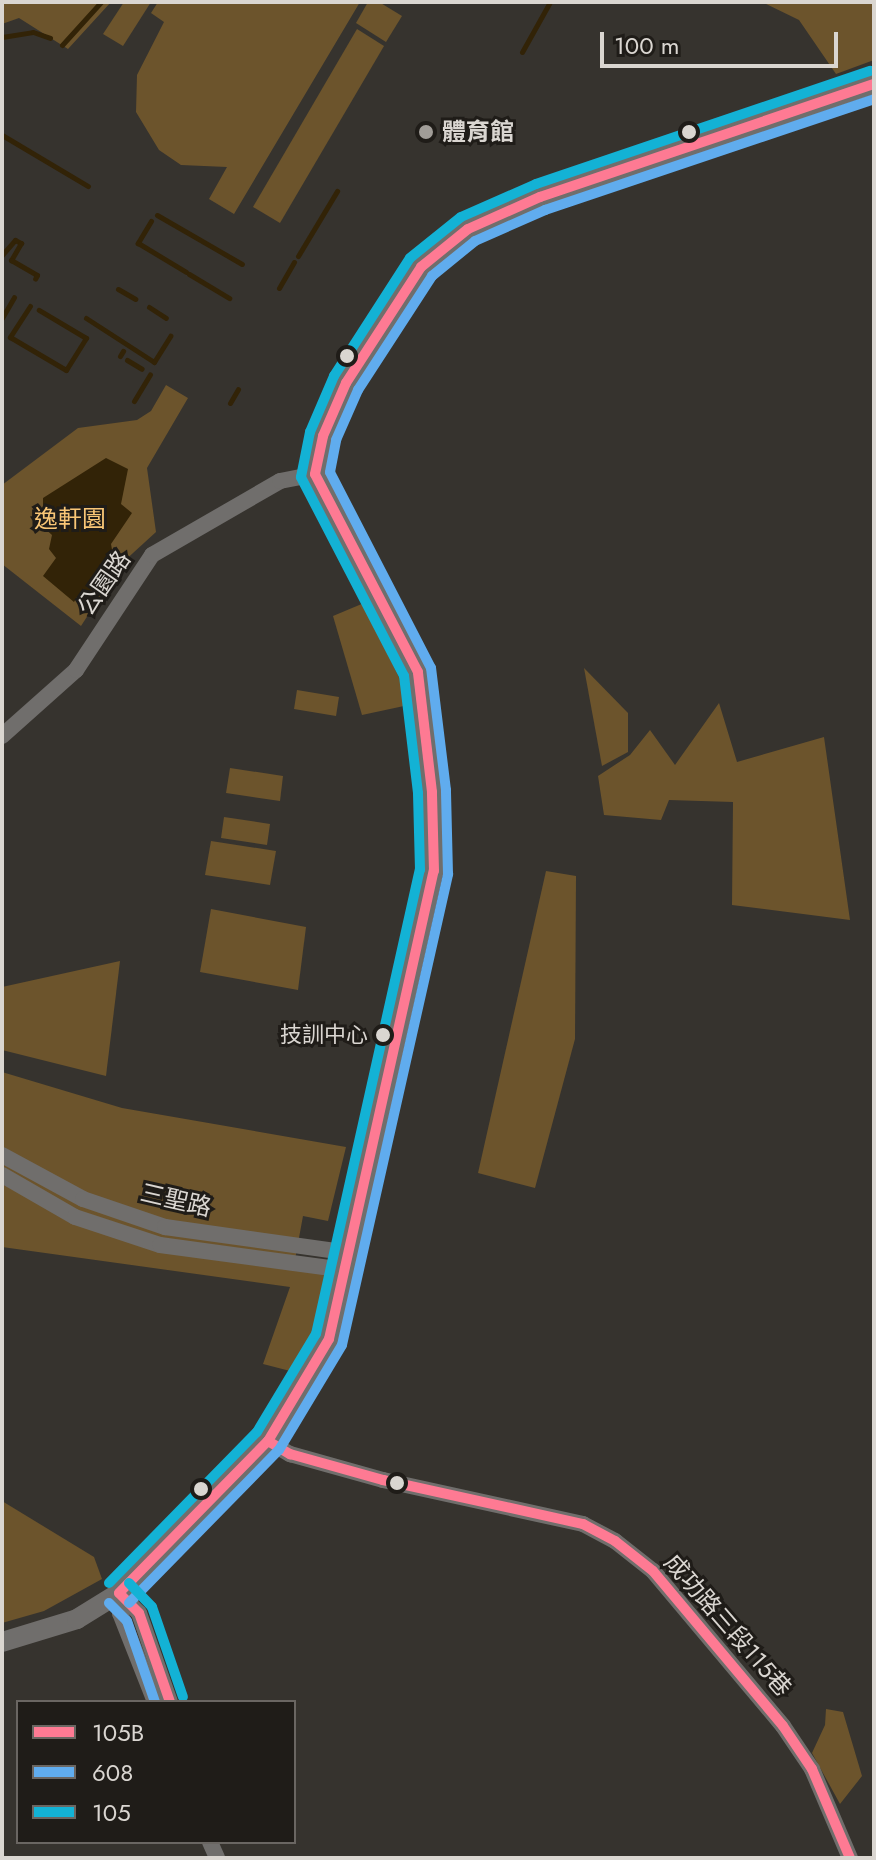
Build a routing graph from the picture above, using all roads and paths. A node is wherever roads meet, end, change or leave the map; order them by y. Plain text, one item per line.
1 (874, 84) edge
2 (315, 474) junction
3 (2, 736) edge
4 (2, 1155) edge
5 (2, 1175) edge
6 (349, 1261) junction
7 (268, 1441) junction
8 (119, 1593) junction
9 (2, 1642) edge
10 (154, 1700) edge
11 (169, 1700) edge
12 (850, 1858) edge

1 - 2 street
2 - 3 street, 公園路
2 - 6 street
4 - 6 street, 三聖路
5 - 6 street, 三聖路
6 - 7 street
7 - 8 street
7 - 12 street, 成功路三段115巷
8 - 9 street
8 - 10 street
8 - 11 street

